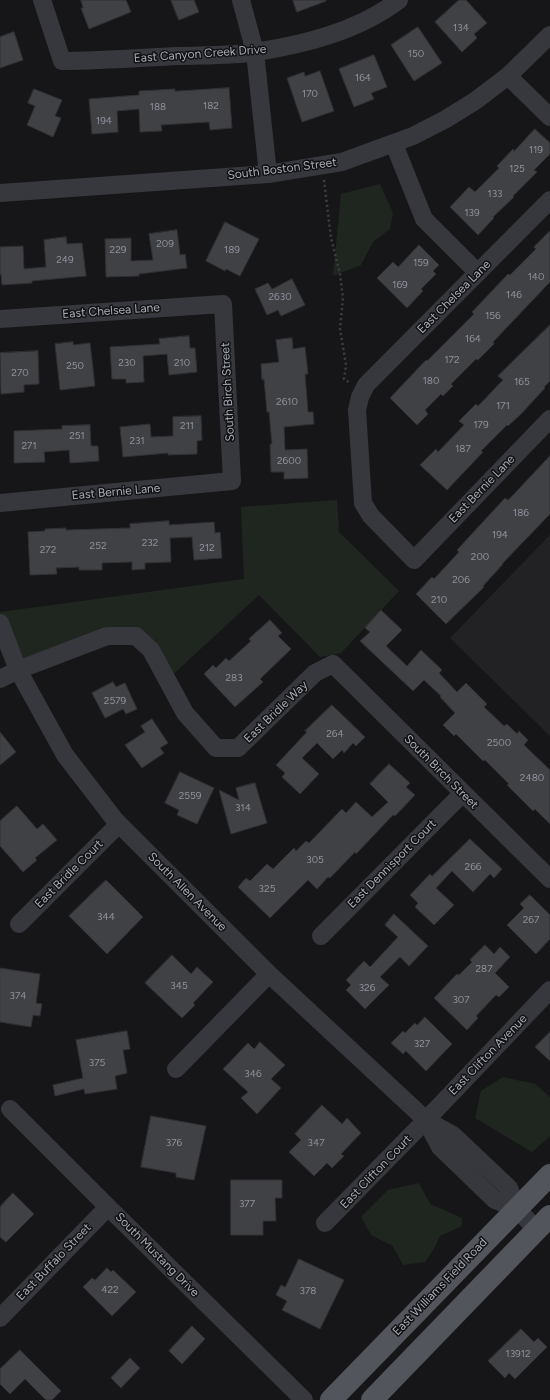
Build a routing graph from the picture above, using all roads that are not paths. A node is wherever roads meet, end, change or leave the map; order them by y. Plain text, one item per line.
1 (42, 0) edge
2 (241, 0) edge
3 (399, 0) edge
4 (550, 35) edge
5 (255, 52) junction
6 (508, 76) junction
7 (550, 117) edge
8 (394, 144) junction
9 (268, 174) junction
10 (0, 193) edge
11 (550, 200) edge
12 (478, 273) junction
13 (223, 304) joint
14 (0, 319) edge
15 (550, 419) edge
16 (232, 481) joint
17 (0, 503) edge
18 (414, 560) joint
19 (0, 623) edge
20 (333, 664) joint
21 (18, 670) junction
22 (0, 679) edge
23 (463, 793) junction
24 (119, 824) junction
25 (550, 879) edge
26 (19, 924) dead end
27 (322, 936) dead end
28 (269, 974) junction
29 (550, 990) edge
30 (176, 1069) dead end
31 (10, 1109) dead end
32 (426, 1120) junction
33 (550, 1175) edge
34 (108, 1207) junction
35 (517, 1209) junction
36 (325, 1223) dead end
37 (543, 1223) edge
38 (0, 1318) edge
39 (304, 1400) edge
40 (331, 1400) edge
41 (372, 1400) edge

1 - 5 street, East Canyon Creek Drive
2 - 5 street
3 - 5 street, East Canyon Creek Drive
4 - 6 street, South Boston Street
5 - 9 street
6 - 7 street
6 - 8 street, South Boston Street
8 - 9 street, South Boston Street
8 - 12 street
9 - 10 street, South Boston Street
11 - 12 street, East Chelsea Lane
12 - 18 street, East Chelsea Lane
13 - 14 street, East Chelsea Lane
13 - 16 street, South Birch Street
15 - 18 street, East Bernie Lane
16 - 17 street, East Bernie Lane
19 - 21 street, South Allen Avenue
20 - 21 street, East Bridle Way
20 - 23 street, South Birch Street
21 - 22 street
21 - 24 street, South Allen Avenue
23 - 25 street, South Birch Street
23 - 27 street, East Dennisport Court
24 - 26 street, East Bridle Court
24 - 28 street, South Allen Avenue
28 - 30 street
28 - 32 street, South Allen Avenue
29 - 32 street, East Clifton Avenue
31 - 34 street, South Mustang Drive
32 - 35 street, South Allen Avenue
32 - 36 street, East Clifton Court
33 - 35 main road, East Williams Field Road
34 - 38 street, East Buffalo Street
34 - 39 street, South Mustang Drive
35 - 37 street, South Allen Avenue
35 - 40 main road, East Williams Field Road
37 - 41 main road

